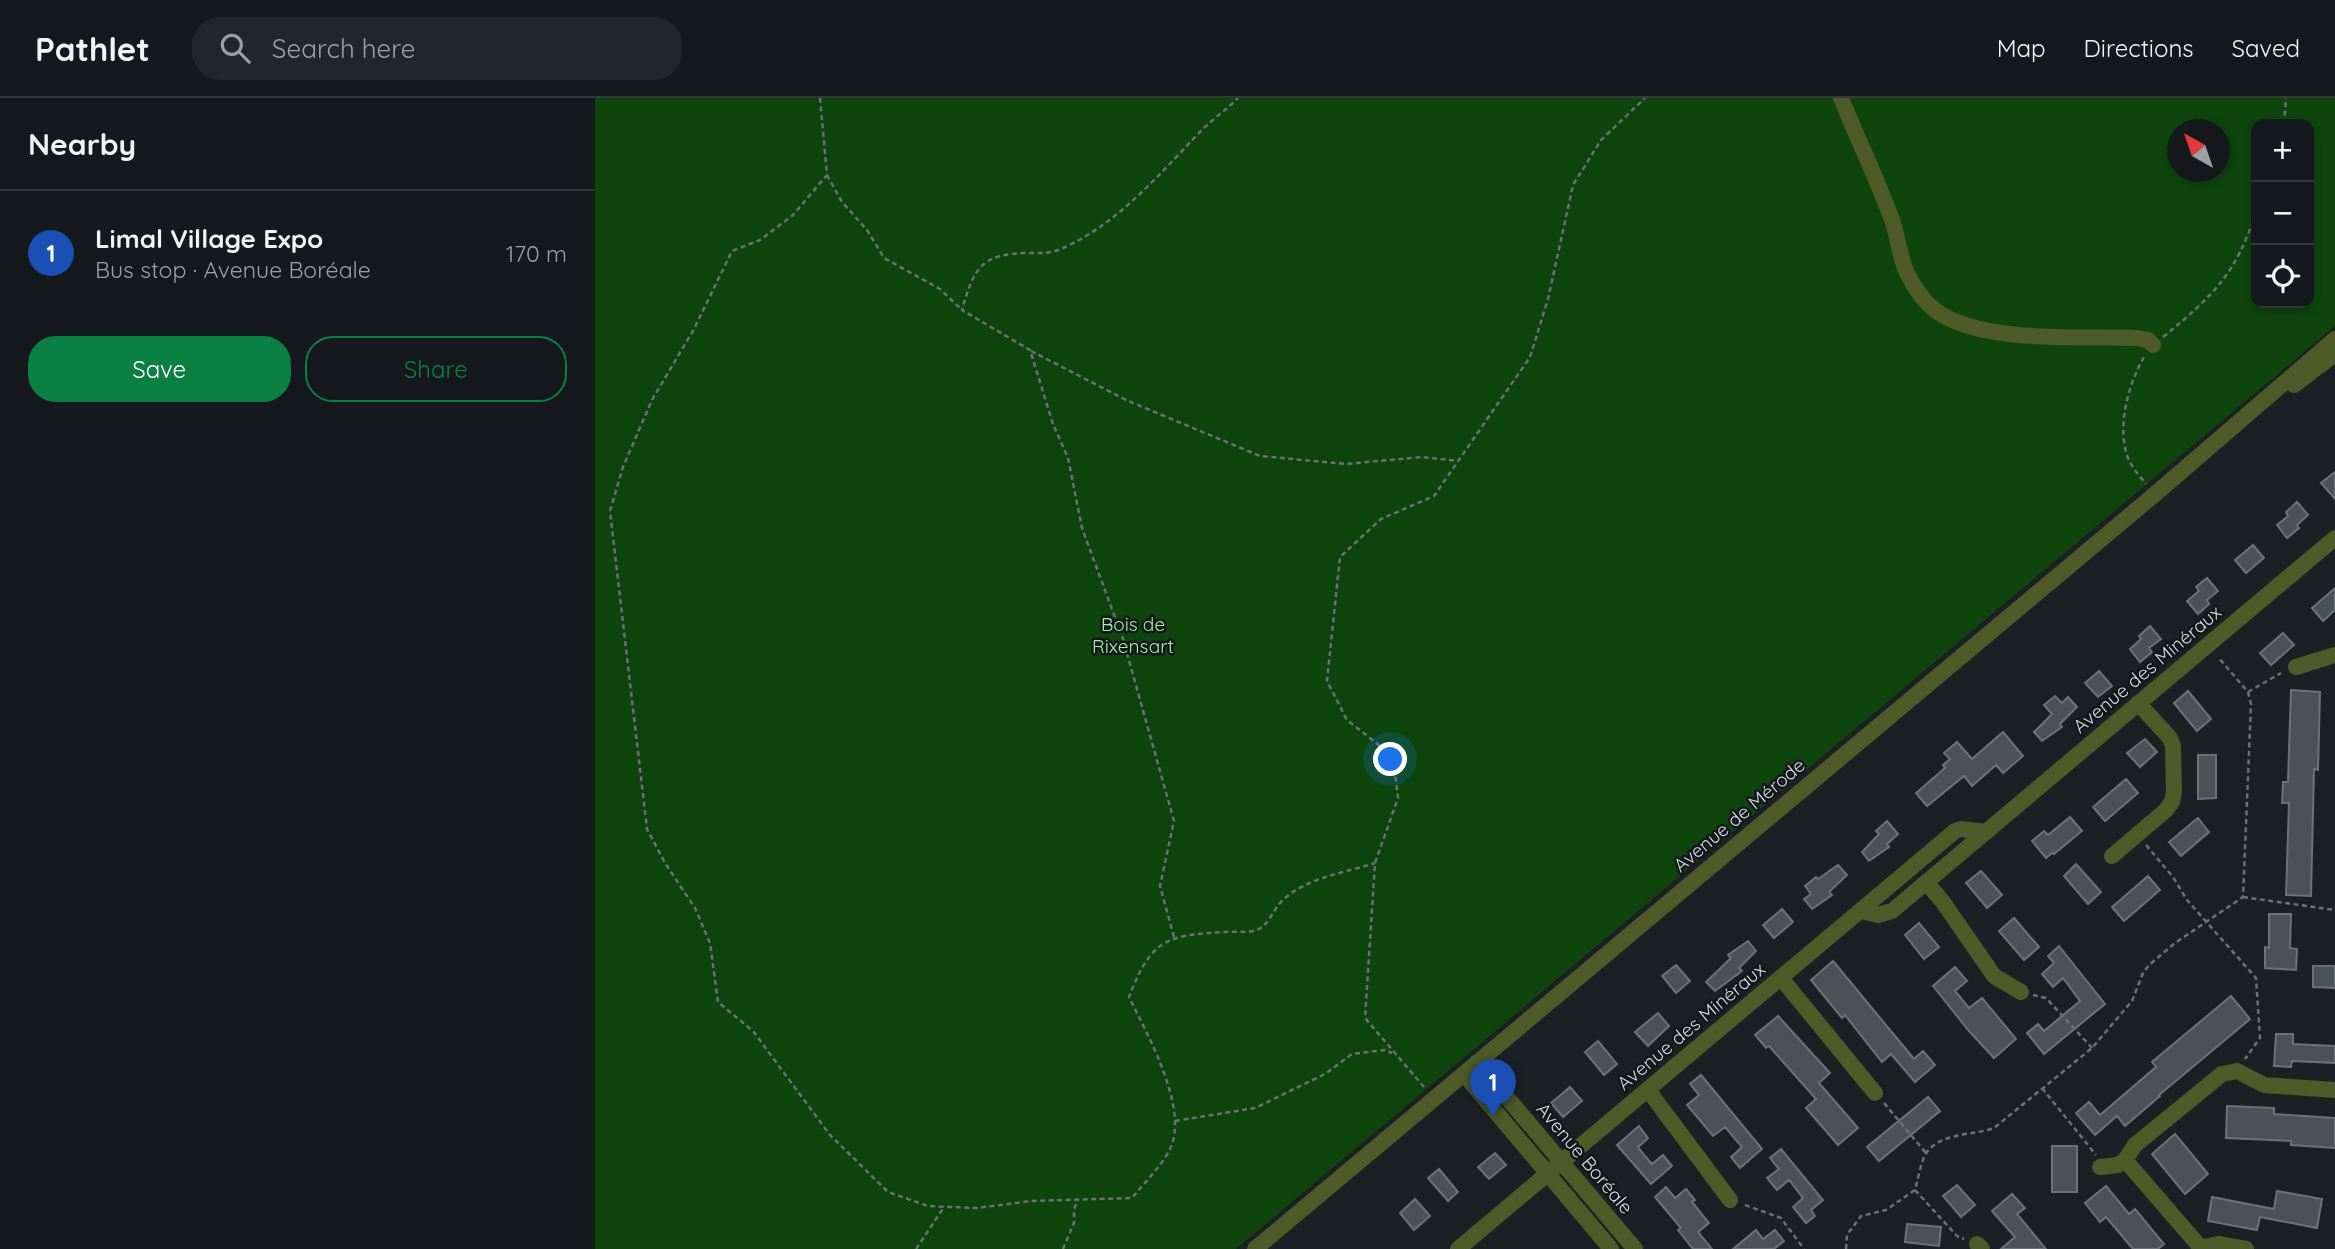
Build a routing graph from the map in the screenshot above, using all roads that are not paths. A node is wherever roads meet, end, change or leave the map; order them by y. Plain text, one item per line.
1 (1841, 98) edge
2 (2335, 339) edge
3 (2153, 345) road end
4 (2335, 354) edge
5 (2251, 413) junction
6 (2335, 538) edge
7 (2335, 655) edge
8 (2296, 667) road end
9 (2138, 703) junction
10 (1986, 832) junction
11 (2112, 856) dead end
12 (1926, 882) junction
13 (1861, 911) junction
14 (1781, 978) junction
15 (2021, 992) road end
16 (1477, 1062) junction
17 (1464, 1074) junction
18 (1648, 1090) junction
19 (2335, 1090) edge
20 (1875, 1093) road end
21 (2125, 1160) junction
22 (1561, 1161) junction
23 (2100, 1167) road end
24 (1548, 1172) junction
25 (1730, 1200) road end
26 (2201, 1248) edge
27 (1255, 1249) edge
28 (1458, 1249) edge
29 (1611, 1249) edge
30 (1635, 1249) edge
31 (2246, 1249) edge

1 - 3 street
2 - 5 street, Avenue de Mérode
4 - 5 street, Avenue de Mérode
5 - 16 street, Avenue de Mérode
6 - 9 street, Avenue des Minéraux
7 - 8 street
9 - 10 street, Avenue des Minéraux
9 - 11 street
10 - 12 street, Avenue des Minéraux
10 - 13 street, Avenue des Minéraux
12 - 13 street, Avenue des Minéraux
12 - 15 street
13 - 14 street, Avenue des Minéraux
14 - 18 street, Avenue des Minéraux
14 - 20 street
16 - 17 street, Avenue de Mérode
16 - 22 street, Avenue Boréale
17 - 24 street, Avenue Boréale
17 - 27 street, Avenue de Mérode
18 - 22 street, Avenue des Minéraux
18 - 25 street
19 - 21 street
21 - 23 street
21 - 26 street
22 - 24 street, Avenue des Minéraux
22 - 30 street, Avenue Boréale
24 - 28 street, Avenue des Minéraux
24 - 29 street, Avenue Boréale
26 - 31 street

